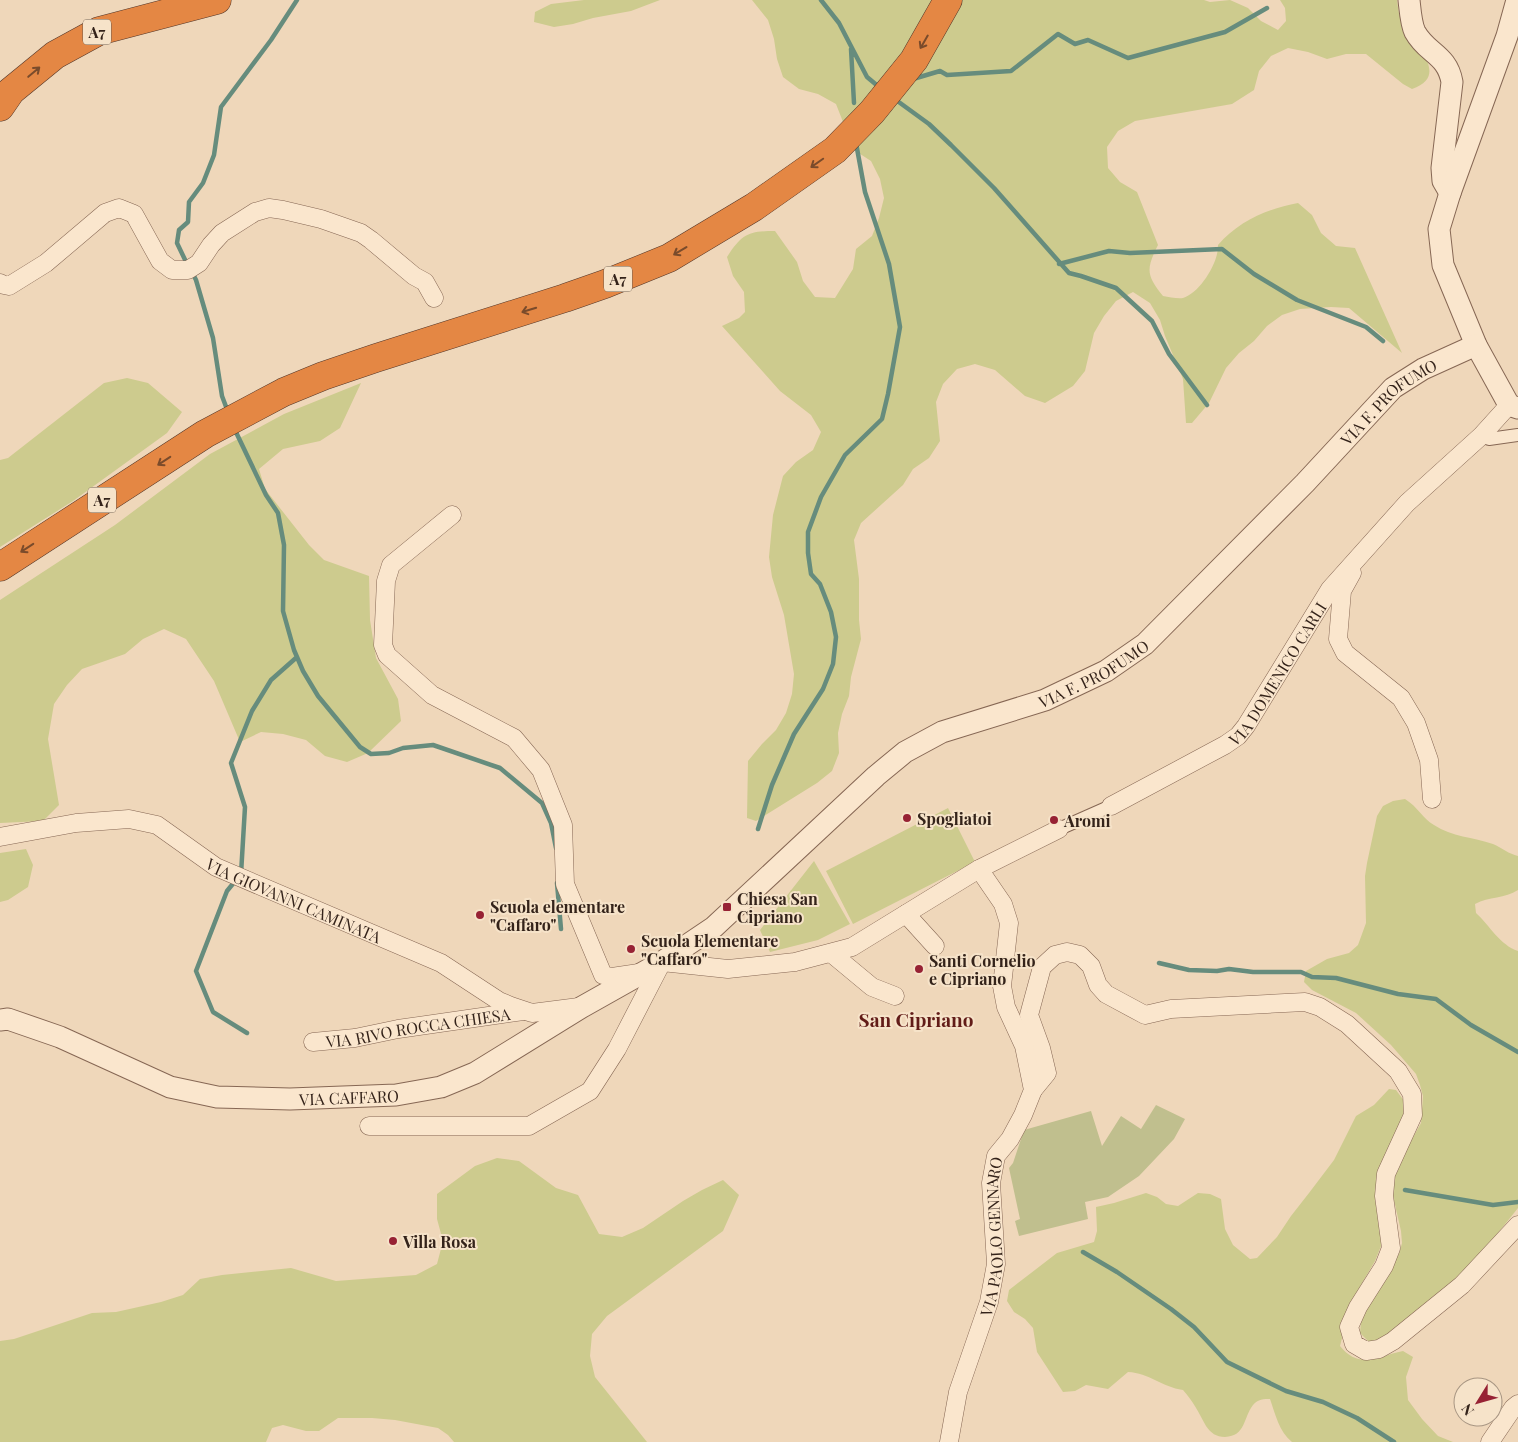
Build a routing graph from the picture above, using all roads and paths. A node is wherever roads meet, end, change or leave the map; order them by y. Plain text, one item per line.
1 (217, 0) edge
2 (948, 0) edge
3 (1409, 0) edge
4 (1517, 0) edge
5 (0, 107) edge
6 (1450, 193) junction
7 (0, 283) edge
8 (434, 298) dead end
9 (1476, 346) junction
10 (1514, 407) edge
11 (1518, 435) edge
12 (1481, 436) junction
13 (452, 515) dead end
14 (1362, 555) junction
15 (0, 567) edge
16 (1432, 799) dead end
17 (1111, 806) joint
18 (1059, 829) joint
19 (0, 837) edge
20 (978, 870) junction
21 (906, 914) junction
22 (934, 946) dead end
23 (831, 953) junction
24 (660, 963) junction
25 (895, 996) dead end
26 (582, 1006) junction
27 (524, 1010) junction
28 (0, 1020) edge
29 (314, 1042) dead end
30 (1033, 1090) junction
31 (369, 1126) dead end
32 (1518, 1225) edge
33 (1518, 1404) edge
34 (949, 1442) edge
35 (1490, 1442) edge

5 -> 1 highway, A7
2 -> 15 highway, A7
3 - 6 street
4 - 6 street
6 - 9 street
7 - 8 street
9 - 10 street
9 - 24 street, VIA F. PROFUMO
10 - 12 street, VIA DOMENICO CARLI
11 - 12 street
12 - 14 street, VIA DOMENICO CARLI
13 - 24 street, VIA DOMENICO CARLI
14 - 16 street
14 - 17 street, VIA DOMENICO CARLI
17 - 18 street, VIA DOMENICO CARLI
18 - 20 street, VIA DOMENICO CARLI
19 - 27 street, VIA GIOVANNI CAMINATA
20 - 21 street, VIA DOMENICO CARLI
20 - 30 street
21 - 22 street
21 - 23 street, VIA DOMENICO CARLI
23 - 24 street, VIA DOMENICO CARLI
23 - 25 street
24 - 26 street, VIA CAFFARO
24 - 31 street
26 - 27 street, VIA GIOVANNI CAMINATA
26 - 28 street, VIA CAFFARO
27 - 29 street, VIA RIVO ROCCA CHIESA
30 - 32 street, VIA PAOLO GENNARO
30 - 34 street, VIA PAOLO GENNARO
33 - 35 street

